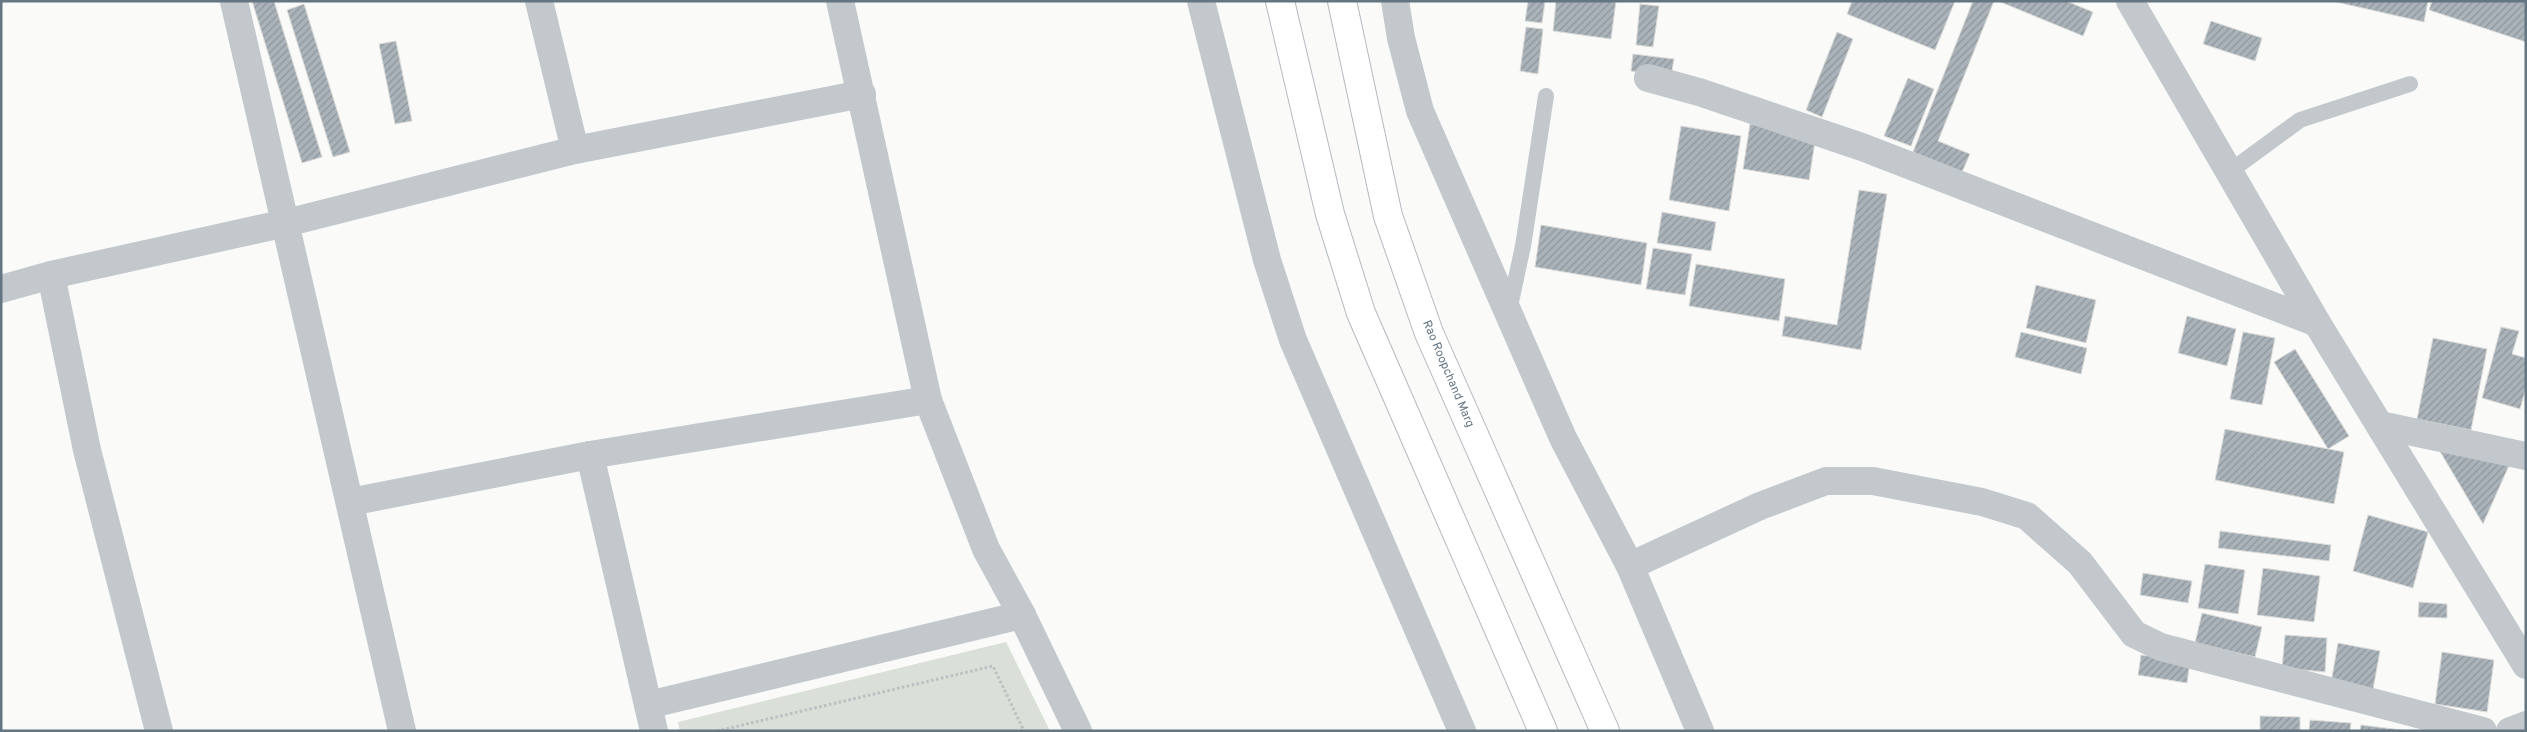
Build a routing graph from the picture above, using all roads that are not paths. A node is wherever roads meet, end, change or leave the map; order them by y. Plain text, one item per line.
1 (234, 1) edge
2 (539, 1) edge
3 (840, 1) edge
4 (1201, 1) edge
5 (1280, 1) edge
6 (1342, 1) edge
7 (1395, 1) edge
8 (2130, 1) edge
9 (1648, 78) dead end
10 (2410, 84) dead end
11 (862, 94) junction
12 (1546, 96) dead end
13 (575, 150) junction
14 (2230, 172) junction
15 (286, 223) junction
16 (51, 275) junction
17 (1, 289) edge
18 (1509, 312) junction
19 (2317, 323) junction
20 (928, 400) junction
21 (2380, 425) junction
22 (590, 455) junction
23 (2526, 456) edge
24 (350, 502) junction
25 (1630, 566) junction
26 (1022, 615) junction
27 (2526, 664) edge
28 (651, 718) edge
29 (2526, 725) edge
30 (159, 731) edge
31 (402, 731) edge
32 (1078, 731) edge
33 (1462, 731) edge
34 (1543, 731) edge
35 (1605, 731) edge
36 (1700, 731) edge
37 (2483, 731) edge
38 (2510, 731) edge

1 - 15 street
2 - 13 street
3 - 11 street
4 - 33 street
5 - 34 main road
6 - 35 main road, Rao Roopchand Marg
7 - 18 street
8 - 14 street
9 - 19 street
10 - 14 lane
11 - 13 street
11 - 20 street
12 - 18 lane
13 - 15 street
14 - 19 street
15 - 16 street
15 - 24 street
16 - 17 street
16 - 30 street
18 - 25 street
19 - 21 street
20 - 22 street
20 - 26 street
21 - 23 street
21 - 27 street
22 - 24 street
22 - 28 street
24 - 31 street
25 - 36 street
25 - 37 street
26 - 28 street
26 - 32 street
29 - 38 street

